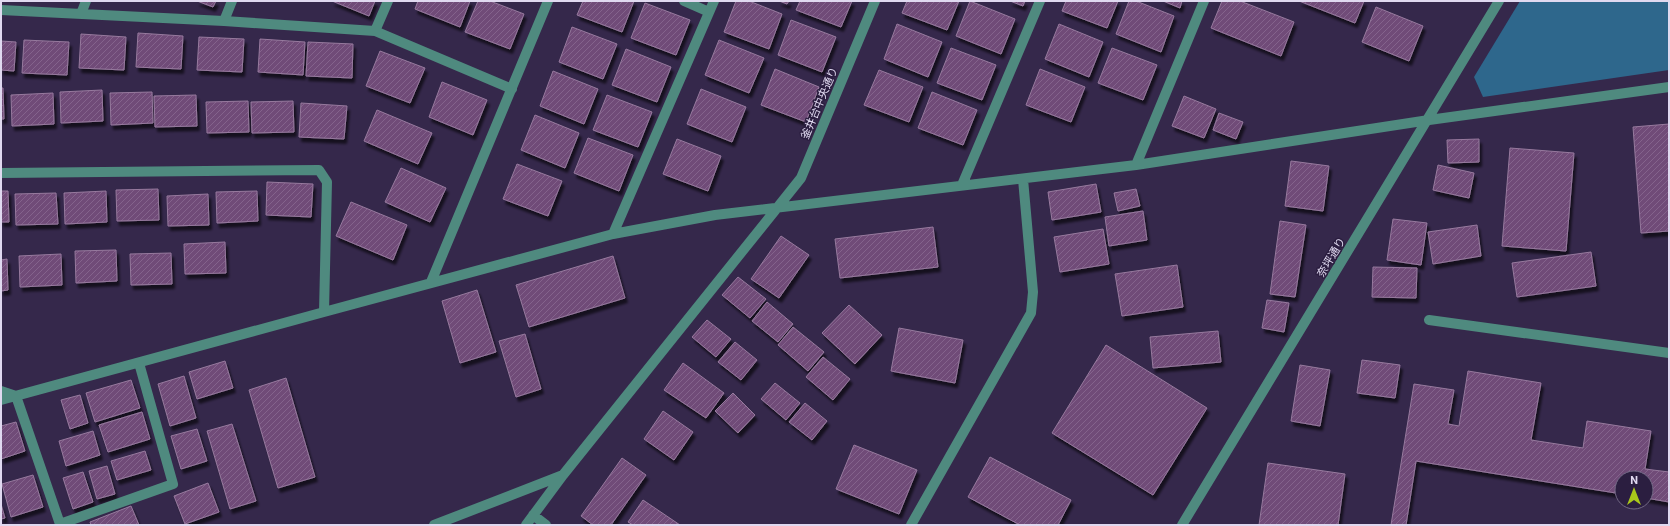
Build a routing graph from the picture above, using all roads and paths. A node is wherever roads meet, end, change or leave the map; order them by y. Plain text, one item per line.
1 (86, 1) edge
2 (232, 1) edge
3 (388, 1) edge
4 (548, 1) edge
5 (684, 1) edge
6 (714, 1) edge
7 (875, 1) edge
8 (1040, 1) edge
9 (1204, 1) edge
10 (1499, 1) edge
11 (1, 10) edge
12 (709, 12) junction
13 (81, 14) junction
14 (224, 21) junction
15 (376, 31) junction
16 (1669, 87) edge
17 (512, 89) junction
18 (1428, 120) junction
19 (1136, 165) junction
20 (1, 173) edge
21 (1023, 179) junction
22 (962, 185) junction
23 (777, 208) junction
24 (613, 234) junction
25 (431, 282) junction
26 (324, 312) junction
27 (1429, 320) dead end
28 (1669, 353) edge
29 (139, 362) junction
30 (1, 391) edge
31 (16, 396) junction
32 (1, 400) edge
33 (563, 475) junction
34 (533, 515) junction
35 (434, 525) edge
36 (526, 525) edge
37 (546, 525) edge
38 (910, 525) edge
39 (1182, 525) edge

1 - 13 street
2 - 14 street
3 - 15 street
4 - 17 street
5 - 12 street
6 - 12 street
7 - 23 street, 釜井台中央通り
8 - 22 street
9 - 19 street
10 - 18 street, 奈坪通り
11 - 13 street
12 - 24 street
13 - 14 street
14 - 15 street
15 - 17 street
16 - 18 street
17 - 25 street
18 - 19 street
18 - 39 street, 奈坪通り
19 - 21 street
20 - 26 street
21 - 22 street
21 - 38 street
22 - 23 street
23 - 24 street
23 - 33 street, 釜井台中央通り
24 - 25 street
25 - 26 street
26 - 29 street
27 - 28 street
29 - 31 street
29 - 31 street
30 - 31 street
31 - 32 street
33 - 34 street, 釜井台中央通り
33 - 35 street
34 - 36 street, 釜井台中央通り
34 - 37 street

